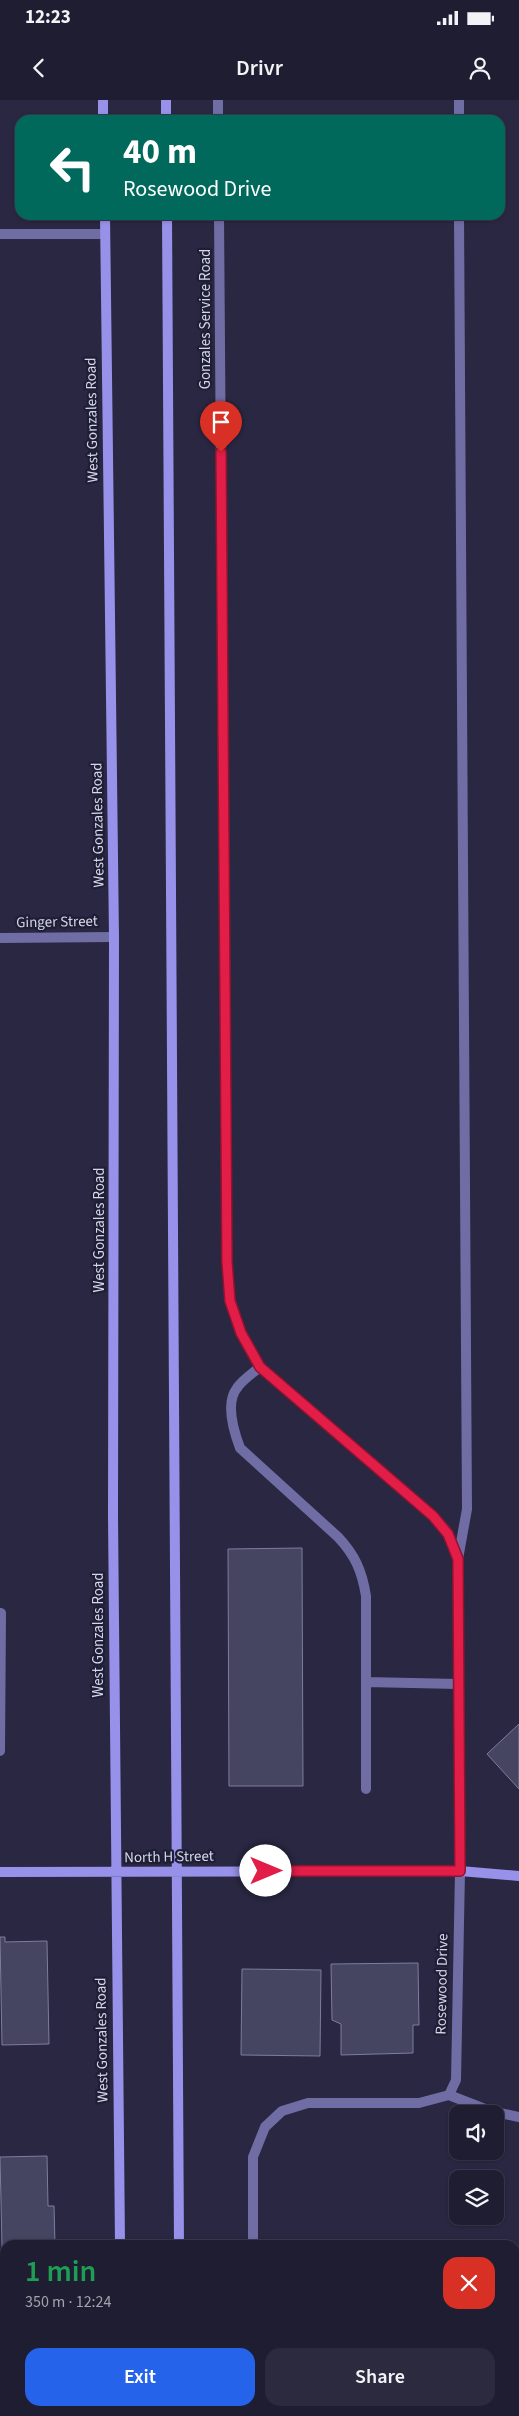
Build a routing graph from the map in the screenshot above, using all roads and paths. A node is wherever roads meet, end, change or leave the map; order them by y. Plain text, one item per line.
1 (103, 100) edge
2 (166, 100) edge
3 (218, 100) edge
4 (459, 100) edge
5 (103, 115) edge
6 (166, 115) edge
7 (218, 115) edge
8 (459, 115) edge
9 (104, 220) edge
10 (167, 220) edge
11 (219, 220) edge
12 (459, 220) edge
13 (0, 234) edge
14 (105, 234) junction
15 (114, 937) junction
16 (0, 938) edge
17 (260, 1367) junction
18 (458, 1559) junction
19 (1, 1613) edge
20 (366, 1682) junction
21 (458, 1684) junction
22 (0, 1751) edge
23 (366, 1789) dead end
24 (175, 1871) junction
25 (460, 1871) junction
26 (0, 1872) edge
27 (116, 1872) junction
28 (519, 1876) edge
29 (449, 2096) junction
30 (519, 2117) edge
31 (120, 2240) edge
32 (179, 2240) edge
33 (253, 2240) edge

1 - 5 main road
2 - 6 main road
3 - 7 street
4 - 8 street
9 - 14 main road, West Gonzales Road
10 - 24 main road
11 - 17 street, Gonzales Service Road
12 - 18 street
13 - 14 street
14 - 15 main road, West Gonzales Road
15 - 16 street, Ginger Street
15 - 27 main road, West Gonzales Road
17 - 18 street, Gonzales Service Road
17 - 20 street
18 - 21 street, Rosewood Drive
19 - 22 street
20 - 21 street
20 - 23 street
21 - 25 street, Rosewood Drive
24 - 25 main road, North H Street
24 - 27 main road, North H Street
24 - 32 main road
25 - 28 main road, North H Street
25 - 29 street, Rosewood Drive
26 - 27 main road, North H Street
27 - 31 main road, West Gonzales Road
29 - 30 street
29 - 33 street

